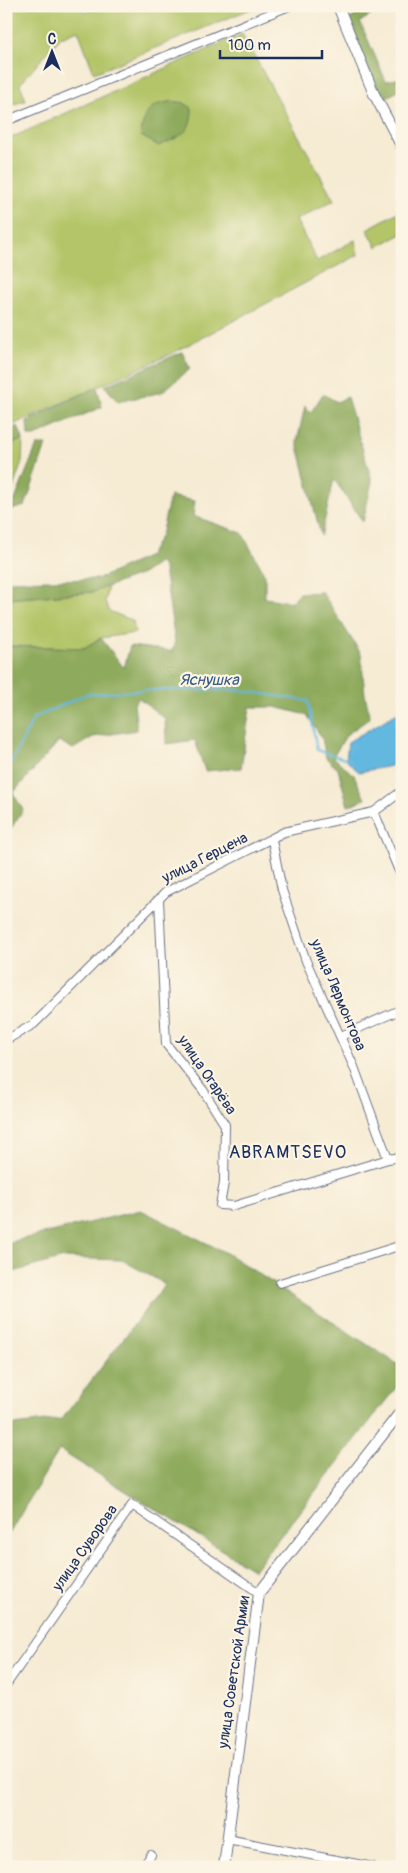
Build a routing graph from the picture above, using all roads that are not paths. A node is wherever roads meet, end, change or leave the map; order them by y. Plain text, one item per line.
1 (289, 6) edge
2 (338, 6) edge
3 (6, 121) edge
4 (402, 147) edge
5 (402, 791) edge
6 (374, 812) junction
7 (272, 840) junction
8 (402, 878) edge
9 (159, 900) junction
10 (402, 1009) edge
11 (341, 1036) junction
12 (6, 1040) edge
13 (402, 1158) edge
14 (388, 1159) junction
15 (402, 1245) edge
16 (280, 1283) dead end
17 (402, 1410) edge
18 (259, 1593) junction
19 (6, 1685) edge
20 (227, 1839) junction
21 (152, 1855) dead end
22 (143, 1867) edge
23 (224, 1867) edge
24 (373, 1867) edge

1 - 3 street
2 - 4 street
5 - 6 street, улица Герцена
6 - 7 street, улица Герцена
6 - 8 street
7 - 9 street, улица Герцена
7 - 11 street, улица Лермонтова
9 - 12 street, улица Герцена
9 - 14 street, улица Огарёва
10 - 11 street
11 - 14 street, улица Лермонтова
13 - 14 street
15 - 16 street
17 - 18 street, улица Советской Армии
18 - 19 street, улица Суворова
18 - 20 street, улица Советской Армии
20 - 23 street, улица Советской Армии
20 - 24 street
21 - 22 street

